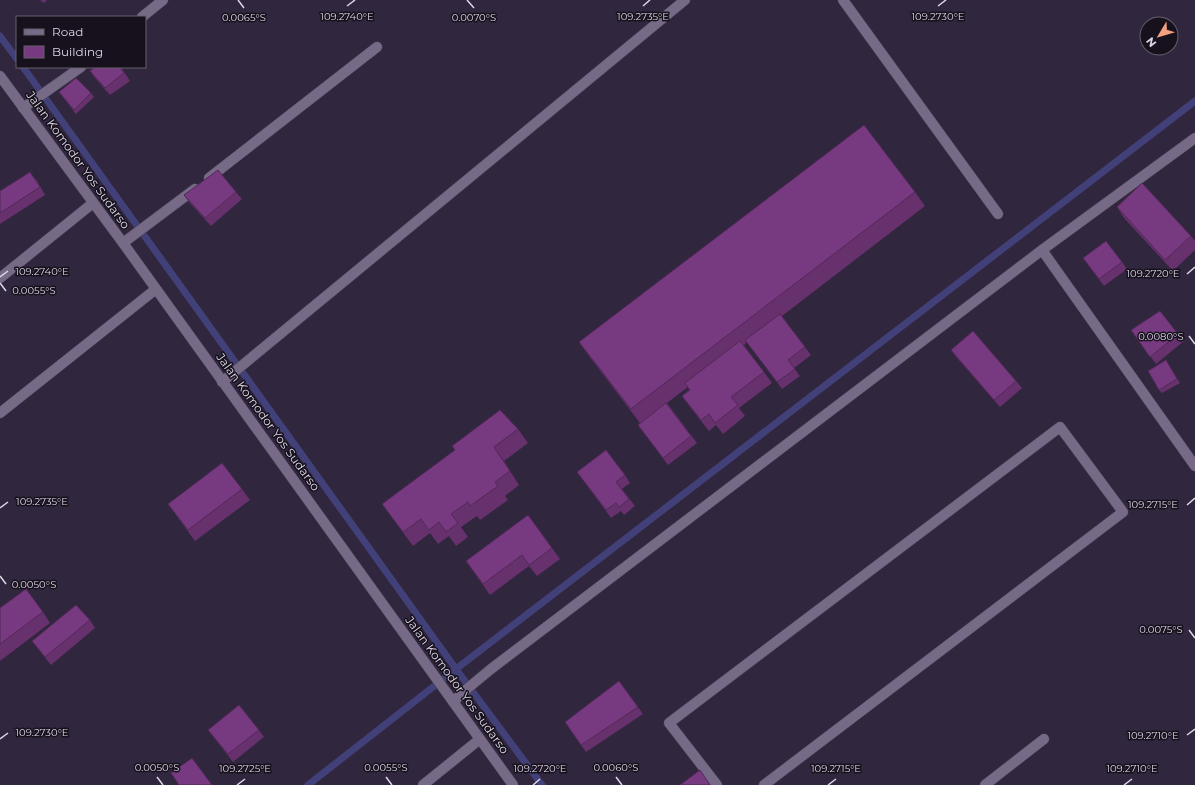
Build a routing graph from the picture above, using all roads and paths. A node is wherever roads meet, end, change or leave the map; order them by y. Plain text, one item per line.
1 (163, 0) edge
2 (684, 0) edge
3 (844, 0) edge
4 (143, 16) edge
5 (377, 47) dead end
6 (80, 68) edge
7 (0, 76) edge
8 (24, 108) junction
9 (1195, 138) edge
10 (93, 203) junction
11 (998, 214) dead end
12 (123, 243) junction
13 (1042, 250) junction
14 (0, 278) edge
15 (156, 289) junction
16 (225, 380) junction
17 (0, 413) edge
18 (1195, 466) edge
19 (452, 701) junction
20 (480, 739) junction
21 (1044, 739) dead end
22 (423, 785) edge
23 (513, 785) edge
24 (717, 785) edge
25 (764, 785) edge
26 (985, 785) edge

1 - 4 street
2 - 16 street
3 - 11 street
5 - 12 street
6 - 8 street
7 - 8 street, Jalan Komodor Yos Sudarso
8 - 10 street, Jalan Komodor Yos Sudarso
9 - 13 street
10 - 12 street, Jalan Komodor Yos Sudarso
10 - 14 street
12 - 15 street, Jalan Komodor Yos Sudarso
13 - 18 street
13 - 19 street
15 - 16 street, Jalan Komodor Yos Sudarso
15 - 17 street
16 - 19 street, Jalan Komodor Yos Sudarso
19 - 20 street, Jalan Komodor Yos Sudarso
20 - 22 street
20 - 23 street, Jalan Komodor Yos Sudarso
21 - 26 street
24 - 25 street

